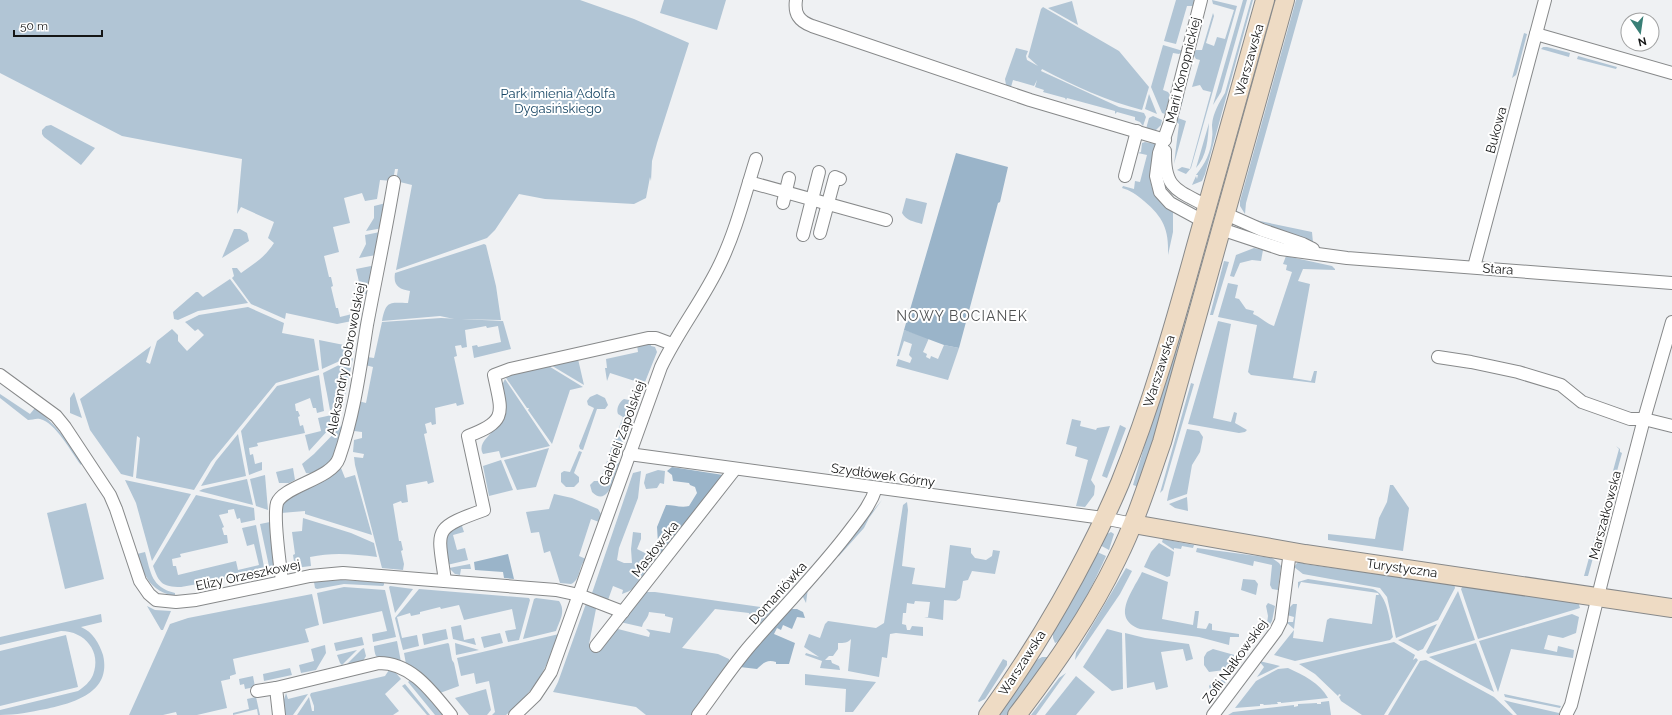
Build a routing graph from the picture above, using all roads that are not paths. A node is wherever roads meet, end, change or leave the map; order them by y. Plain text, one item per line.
1 (796, 0) edge
2 (1201, 0) edge
3 (1265, 0) edge
4 (1285, 0) edge
5 (1545, 0) edge
6 (1536, 34) junction
7 (1672, 73) edge
8 (1137, 131) junction
9 (1165, 140) junction
10 (756, 159) dead end
11 (819, 172) dead end
12 (1125, 176) dead end
13 (789, 178) dead end
14 (840, 179) dead end
15 (394, 182) dead end
16 (749, 182) junction
17 (784, 198) junction
18 (812, 200) junction
19 (828, 204) junction
20 (1205, 214) junction
21 (886, 220) dead end
22 (1223, 222) junction
23 (820, 233) dead end
24 (803, 235) dead end
25 (1474, 267) junction
26 (1672, 283) edge
27 (1672, 322) edge
28 (672, 344) junction
29 (1438, 357) dead end
30 (0, 375) edge
31 (1644, 419) junction
32 (1672, 426) edge
33 (629, 454) junction
34 (736, 469) junction
35 (876, 488) junction
36 (1103, 518) junction
37 (1133, 524) junction
38 (1290, 551) junction
39 (282, 581) junction
40 (445, 581) junction
41 (579, 595) junction
42 (1598, 596) junction
43 (1672, 608) edge
44 (623, 612) junction
45 (596, 646) dead end
46 (276, 688) junction
47 (257, 691) dead end
48 (279, 715) edge
49 (451, 715) edge
50 (515, 715) edge
51 (698, 715) edge
52 (988, 715) edge
53 (1017, 715) edge
54 (1213, 715) edge
55 (1566, 715) edge

1 - 8 street
2 - 9 street, Marii Konopnickiej
3 - 20 main road, Warszawska
4 - 22 main road, Warszawska
5 - 6 street, Bukowa
6 - 7 street
6 - 25 street, Bukowa
8 - 9 street
8 - 12 street
9 - 20 street, Marii Konopnickiej
10 - 16 street, Gabrieli Zapolskiej
11 - 18 street
13 - 17 street
14 - 19 street
15 - 39 street, Aleksandry Dobrowolskiej
16 - 17 street
16 - 28 street, Gabrieli Zapolskiej
17 - 18 street
18 - 19 street
18 - 24 street
19 - 21 street
19 - 23 street
20 - 22 main road, Stara
20 - 36 main road, Warszawska
22 - 25 street, Stara
22 - 37 main road, Warszawska
25 - 26 street, Stara
27 - 31 street, Marszałkowska
28 - 33 street, Gabrieli Zapolskiej
28 - 40 street
29 - 31 street
30 - 39 street, Elizy Orzeszkowej
31 - 32 street
31 - 42 street, Marszałkowska
33 - 34 street, Szydłówek Górny
33 - 41 street, Gabrieli Zapolskiej
34 - 35 street, Szydłówek Górny
34 - 44 street, Masłowska
35 - 36 street, Szydłówek Górny
35 - 51 street, Domaniówka
36 - 37 street, Szydłówek Górny
36 - 52 main road, Warszawska
37 - 38 main road, Turystyczna
37 - 53 main road, Warszawska
38 - 42 main road, Turystyczna
38 - 54 street, Zofii Nałkowskiej
39 - 40 street, Elizy Orzeszkowej
40 - 41 street, Elizy Orzeszkowej
41 - 44 street, Elizy Orzeszkowej
41 - 50 street, Gabrieli Zapolskiej
42 - 43 main road, Turystyczna
42 - 55 street, Marszałkowska
44 - 45 street, Masłowska
46 - 47 street
46 - 48 street
46 - 49 street

